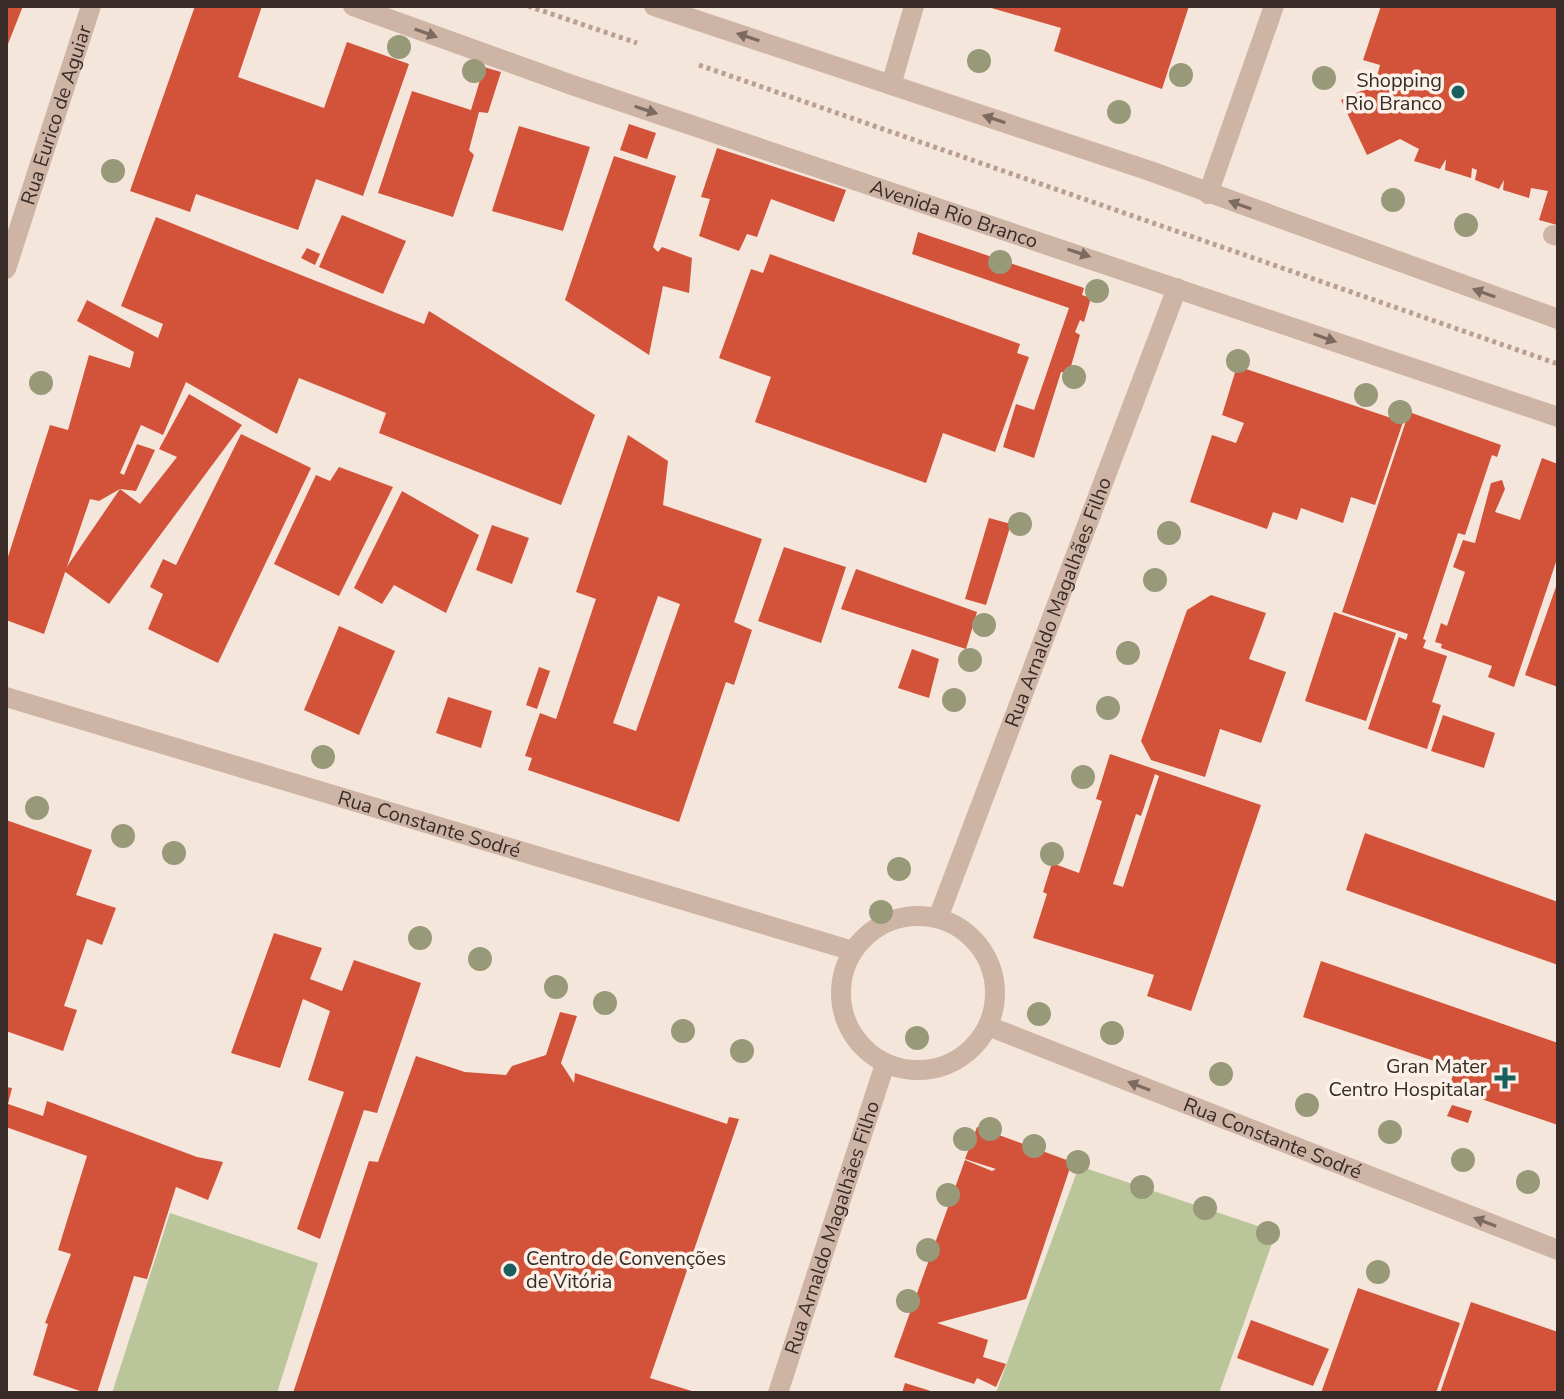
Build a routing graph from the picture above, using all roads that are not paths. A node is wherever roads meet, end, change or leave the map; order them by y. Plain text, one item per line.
1 (91, 6) edge
2 (353, 6) edge
3 (654, 6) edge
4 (914, 6) edge
5 (1274, 6) edge
6 (891, 85) junction
7 (1208, 194) junction
8 (6, 269) edge
9 (1177, 288) junction
10 (1558, 319) edge
11 (1558, 417) edge
12 (6, 697) edge
13 (938, 918) junction
14 (853, 951) junction
15 (988, 1026) junction
16 (885, 1064) junction
17 (1558, 1250) edge
18 (778, 1393) edge

1 - 8 street, Rua Eurico de Aguiar
2 -> 9 street, Avenida Rio Branco
6 -> 3 street
4 - 6 street
5 - 7 street
7 -> 6 street
10 -> 7 street
9 -> 11 street, Avenida Rio Branco
9 - 13 street, Rua Arnaldo Magalhães Filho
12 - 14 street, Rua Constante Sodré
13 - 14 street
13 - 15 street
14 - 16 street
15 - 16 street
17 -> 15 street, Rua Constante Sodré
16 - 18 street, Rua Arnaldo Magalhães Filho

